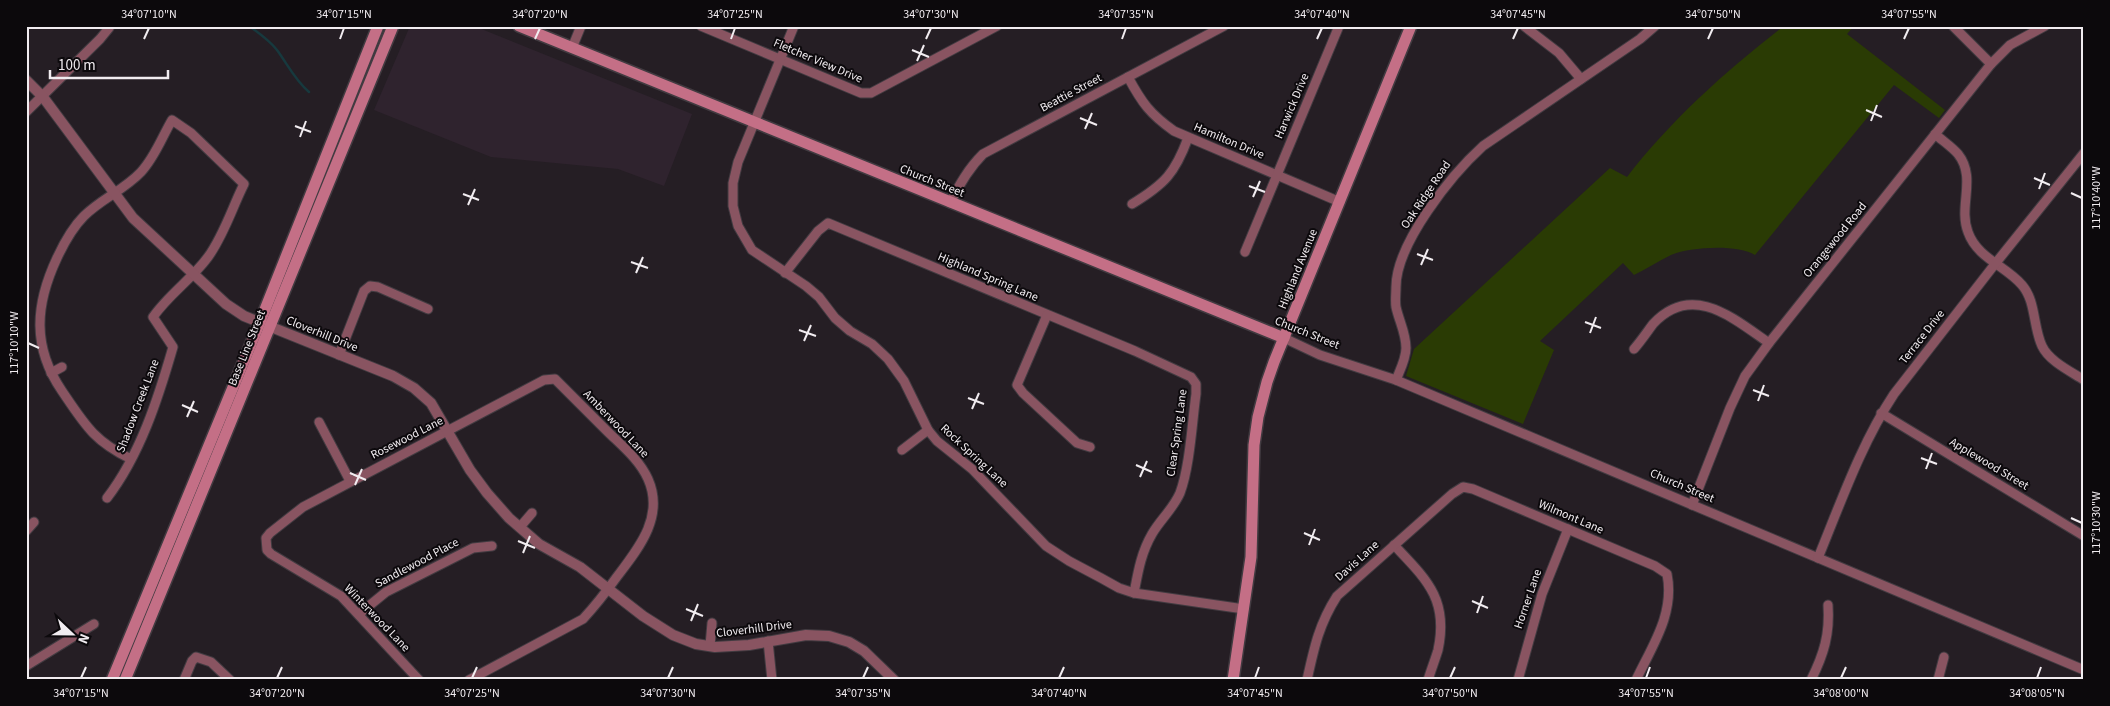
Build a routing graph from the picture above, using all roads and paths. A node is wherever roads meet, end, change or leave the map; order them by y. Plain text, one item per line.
1 (378, 26) edge
2 (393, 26) edge
3 (519, 26) edge
4 (581, 26) edge
5 (701, 26) edge
6 (794, 26) edge
7 (997, 26) edge
8 (1224, 26) edge
9 (1339, 26) edge
10 (1411, 26) edge
11 (1524, 26) edge
12 (1655, 26) edge
13 (1953, 26) edge
14 (2045, 26) edge
15 (109, 27) edge
16 (572, 48) junction
17 (782, 59) junction
18 (1991, 64) junction
19 (1128, 78) junction
20 (1580, 79) junction
21 (26, 80) edge
22 (43, 96) junction
23 (26, 112) edge
24 (755, 123) junction
25 (1935, 134) junction
26 (1188, 138) junction
27 (2084, 153) edge
28 (1277, 175) junction
29 (115, 194) junction
30 (1340, 202) junction
31 (950, 203) junction
32 (1132, 204) dead end
33 (1245, 252) dead end
34 (1995, 264) junction
35 (785, 273) junction
36 (193, 275) junction
37 (428, 309) dead end
38 (1047, 314) junction
39 (265, 324) junction
40 (1284, 338) junction
41 (1769, 343) junction
42 (1634, 349) dead end
43 (339, 354) junction
44 (62, 367) dead end
45 (51, 372) junction
46 (544, 380) joint
47 (1396, 380) junction
48 (2084, 380) edge
49 (1196, 384) joint
50 (1881, 413) junction
51 (319, 422) dead end
52 (928, 430) junction
53 (447, 431) junction
54 (1090, 447) dead end
55 (902, 450) dead end
56 (132, 459) junction
57 (350, 481) junction
58 (1463, 487) joint
59 (107, 498) dead end
60 (1692, 505) junction
61 (532, 513) dead end
62 (34, 522) dead end
63 (520, 527) junction
64 (1568, 529) junction
65 (26, 531) edge
66 (2084, 536) edge
67 (266, 544) joint
68 (1394, 545) junction
69 (492, 546) dead end
70 (1818, 558) junction
71 (608, 590) junction
72 (1134, 593) junction
73 (1828, 606) dead end
74 (1244, 609) junction
75 (359, 614) junction
76 (712, 623) dead end
77 (94, 624) dead end
78 (768, 641) junction
79 (710, 646) junction
80 (1944, 657) dead end
81 (26, 666) edge
82 (2084, 670) edge
83 (112, 680) edge
84 (125, 680) edge
85 (184, 680) edge
86 (230, 680) edge
87 (419, 680) edge
88 (469, 680) edge
89 (772, 680) edge
90 (894, 680) edge
91 (1233, 680) edge
92 (1307, 680) edge
93 (1428, 680) edge
94 (1518, 680) edge
95 (1636, 680) edge
96 (1811, 680) edge
97 (1938, 680) edge

1 - 39 main road, Base Line Street
2 - 39 main road, Base Line Street
3 - 16 main road, Church Street
4 - 16 street
5 - 17 street, Fletcher View Drive
6 - 17 street, Rock Spring Lane
7 - 17 street, Fletcher View Drive
8 - 19 street, Beattie Street
9 - 28 street, Harwick Drive
10 - 30 main road, Highland Avenue
11 - 20 street
12 - 20 street, Oak Ridge Road
13 - 18 street
14 - 18 street, Orangewood Road
15 - 22 street
16 - 24 main road, Church Street
17 - 24 street, Rock Spring Lane
18 - 25 street, Orangewood Road
19 - 26 street, Hamilton Drive
19 - 31 street, Beattie Street
20 - 47 street, Oak Ridge Road
21 - 22 street, Cloverhill Drive
22 - 23 street
22 - 29 street, Cloverhill Drive
24 - 31 main road, Church Street
24 - 35 street, Rock Spring Lane
25 - 34 street
25 - 41 street, Orangewood Road
26 - 28 street, Hamilton Drive
26 - 32 street
27 - 34 street, Terrace Drive
28 - 30 street, Hamilton Drive
28 - 33 street, Harwick Drive
29 - 36 street, Cloverhill Drive
29 - 36 street, Shadow Creek Lane
29 - 45 street
30 - 40 main road, Highland Avenue
31 - 40 main road, Church Street
34 - 48 street
34 - 50 street, Terrace Drive
35 - 38 street, Highland Spring Lane
35 - 52 street, Rock Spring Lane
36 - 39 street, Cloverhill Drive
36 - 56 street, Shadow Creek Lane
37 - 43 street
38 - 49 street, Highland Spring Lane
38 - 54 street
39 - 43 street, Cloverhill Drive
39 - 83 main road, Base Line Street
39 - 84 main road, Base Line Street
40 - 47 street, Church Street
40 - 74 main road, Highland Avenue
41 - 42 street
41 - 60 street, Orangewood Road
43 - 53 street, Cloverhill Drive
44 - 45 street
45 - 56 street
46 - 53 street, Rosewood Lane
46 - 71 street, Amberwood Lane
47 - 60 street, Church Street
49 - 72 street, Clear Spring Lane
50 - 66 street, Applewood Street
50 - 70 street, Terrace Drive
51 - 57 street
52 - 55 street
52 - 72 street, Rock Spring Lane
53 - 57 street, Rosewood Lane
53 - 63 street, Cloverhill Drive
56 - 59 street, Shadow Creek Lane
57 - 67 street, Rosewood Lane
58 - 64 street, Wilmont Lane
58 - 68 street, Davis Lane
60 - 70 street, Church Street
61 - 63 street
62 - 65 street
63 - 71 street, Cloverhill Drive
64 - 94 street, Horner Lane
64 - 95 street, Wilmont Lane
67 - 75 street, Winterwood Lane
68 - 92 street, Davis Lane
68 - 93 street
69 - 75 street, Sandlewood Place
70 - 82 street, Church Street
71 - 79 street, Cloverhill Drive
71 - 88 street, Amberwood Lane
72 - 74 street, Rock Spring Lane
73 - 96 street
74 - 91 main road, Highland Avenue
75 - 87 street, Winterwood Lane
76 - 79 street
77 - 81 street
78 - 79 street, Cloverhill Drive
78 - 89 street
78 - 90 street, Cloverhill Drive
80 - 97 street
85 - 86 street

